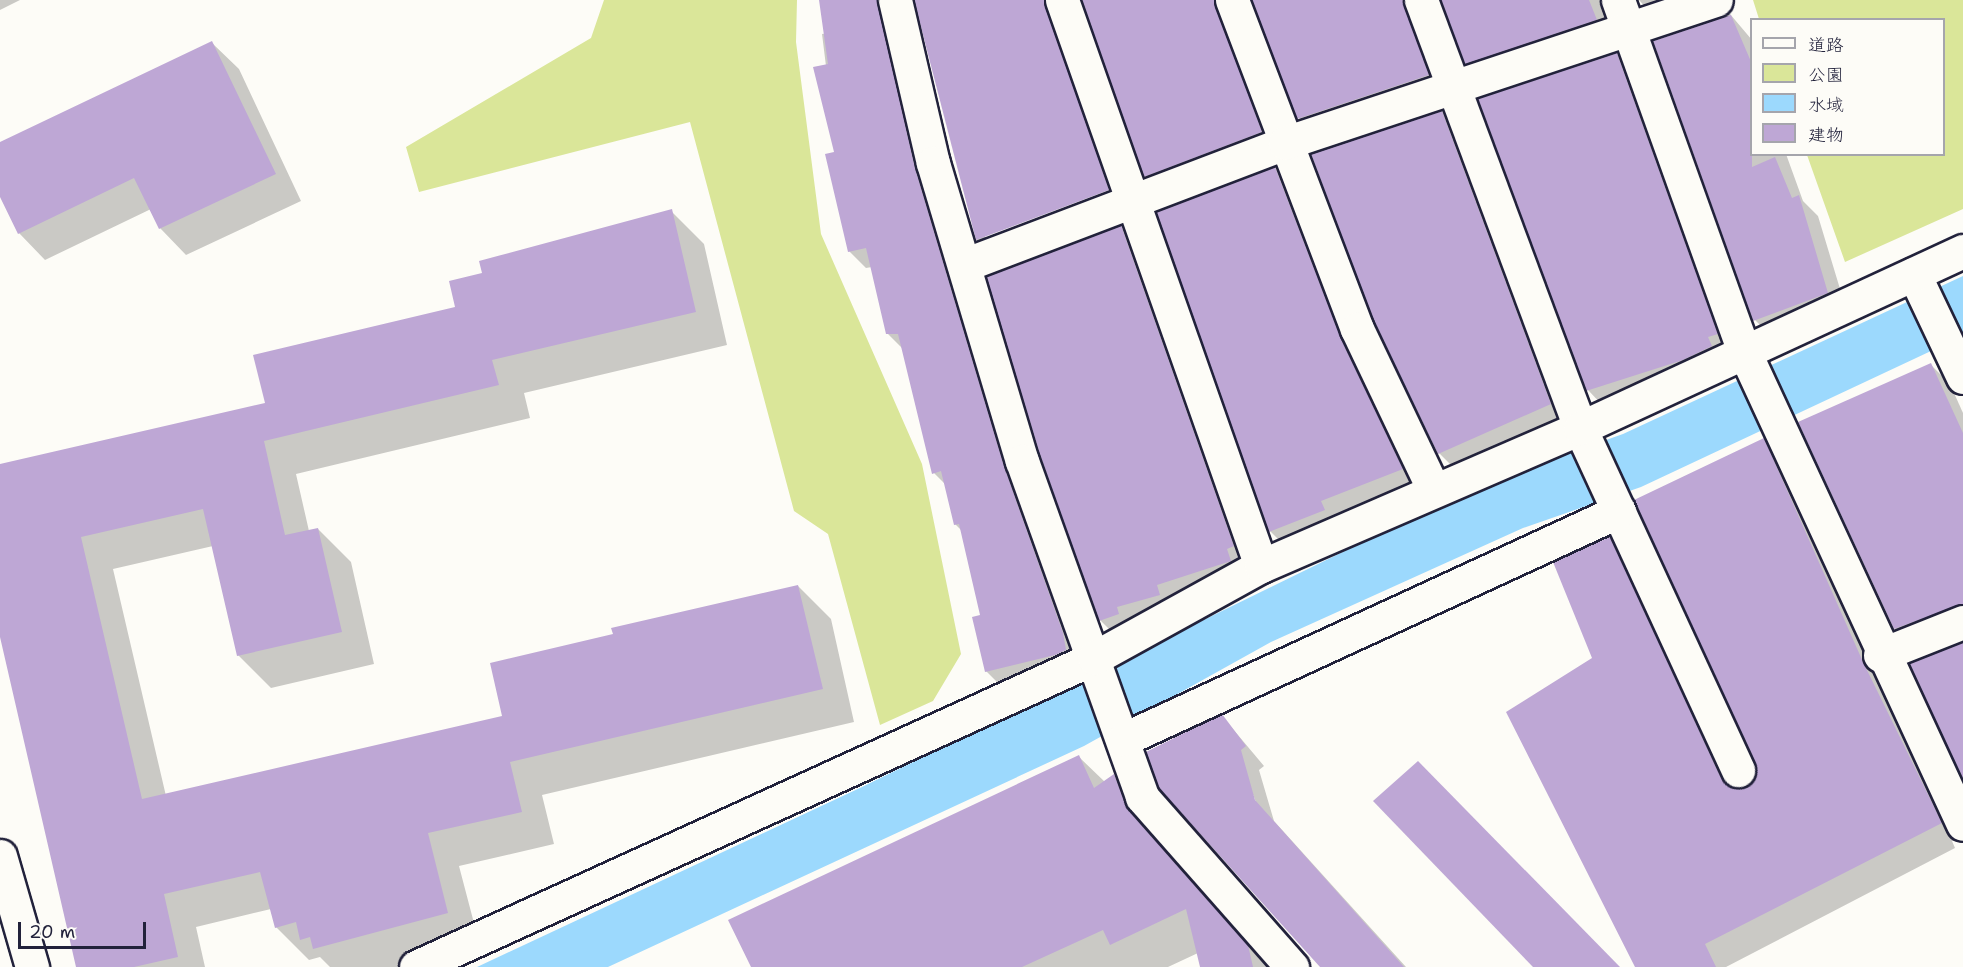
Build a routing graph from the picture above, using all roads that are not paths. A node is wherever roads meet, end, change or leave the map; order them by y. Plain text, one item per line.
1 (895, 0) edge
2 (1062, 0) edge
3 (1232, 0) edge
4 (1421, 0) edge
5 (1716, 0) edge
6 (1623, 14) edge
7 (1452, 88) junction
8 (1285, 143) junction
9 (1132, 205) junction
10 (1963, 251) edge
11 (964, 265) junction
12 (1914, 274) junction
13 (1744, 351) junction
14 (1957, 364) edge
15 (1580, 428) junction
16 (1433, 488) junction
17 (1619, 511) junction
18 (1261, 566) junction
19 (1963, 622) edge
20 (1880, 655) junction
21 (1094, 658) junction
22 (1124, 738) junction
23 (1738, 770) dead end
24 (1963, 824) edge
25 (0, 856) edge
26 (32, 967) edge
27 (416, 967) edge
28 (1292, 967) edge

1 - 11 street
2 - 9 street
3 - 8 street
4 - 7 street
5 - 6 street
6 - 7 street
6 - 13 street
7 - 8 street
7 - 15 street
8 - 9 street
8 - 16 street
9 - 11 street
9 - 18 street
10 - 12 street
11 - 21 street
12 - 13 street
12 - 14 street
13 - 15 street
13 - 20 street
15 - 16 street
15 - 17 street
16 - 18 street
17 - 22 street
17 - 23 street
18 - 21 street
19 - 20 street
20 - 24 street
21 - 22 street
21 - 27 street
22 - 28 street
25 - 26 street

